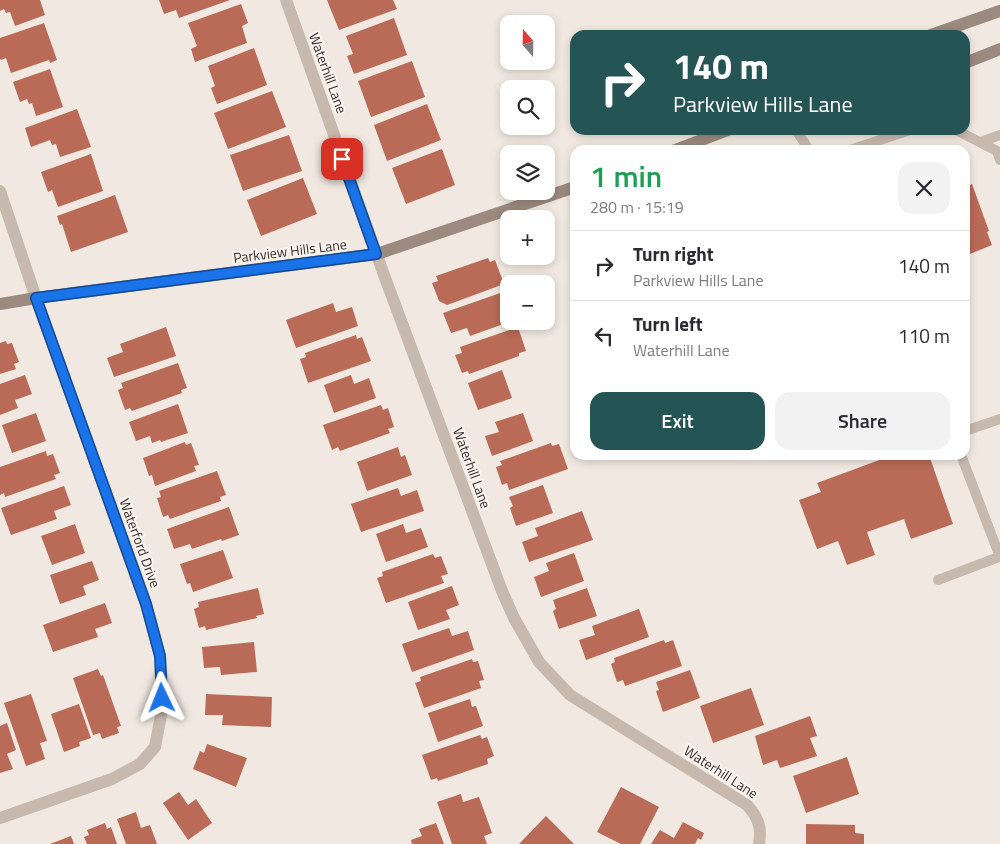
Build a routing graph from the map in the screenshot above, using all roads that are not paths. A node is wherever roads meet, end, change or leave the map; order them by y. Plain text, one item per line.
1 (286, 0) edge
2 (1000, 11) edge
3 (945, 30) edge
4 (1000, 50) edge
5 (970, 61) edge
6 (715, 135) edge
7 (896, 135) edge
8 (966, 135) edge
9 (1000, 135) edge
10 (981, 142) junction
11 (688, 145) edge
12 (867, 145) edge
13 (1000, 160) edge
14 (570, 189) edge
15 (0, 192) edge
16 (376, 254) junction
17 (36, 298) junction
18 (0, 304) edge
19 (999, 421) edge
20 (970, 430) edge
21 (963, 460) edge
22 (1000, 557) edge
23 (938, 580) dead end
24 (0, 818) edge
25 (759, 844) edge

1 - 16 street, Waterhill Lane
2 - 3 street
4 - 5 street
6 - 11 street
7 - 12 lane
8 - 10 lane
9 - 10 lane
10 - 13 lane
14 - 16 street, Parkview Hills Lane
15 - 17 street, Waterford Drive
16 - 17 street, Parkview Hills Lane
16 - 25 street, Waterhill Lane
17 - 18 street, Parkview Hills Lane
17 - 24 street, Waterford Drive
19 - 20 lane
21 - 22 lane
22 - 23 lane

